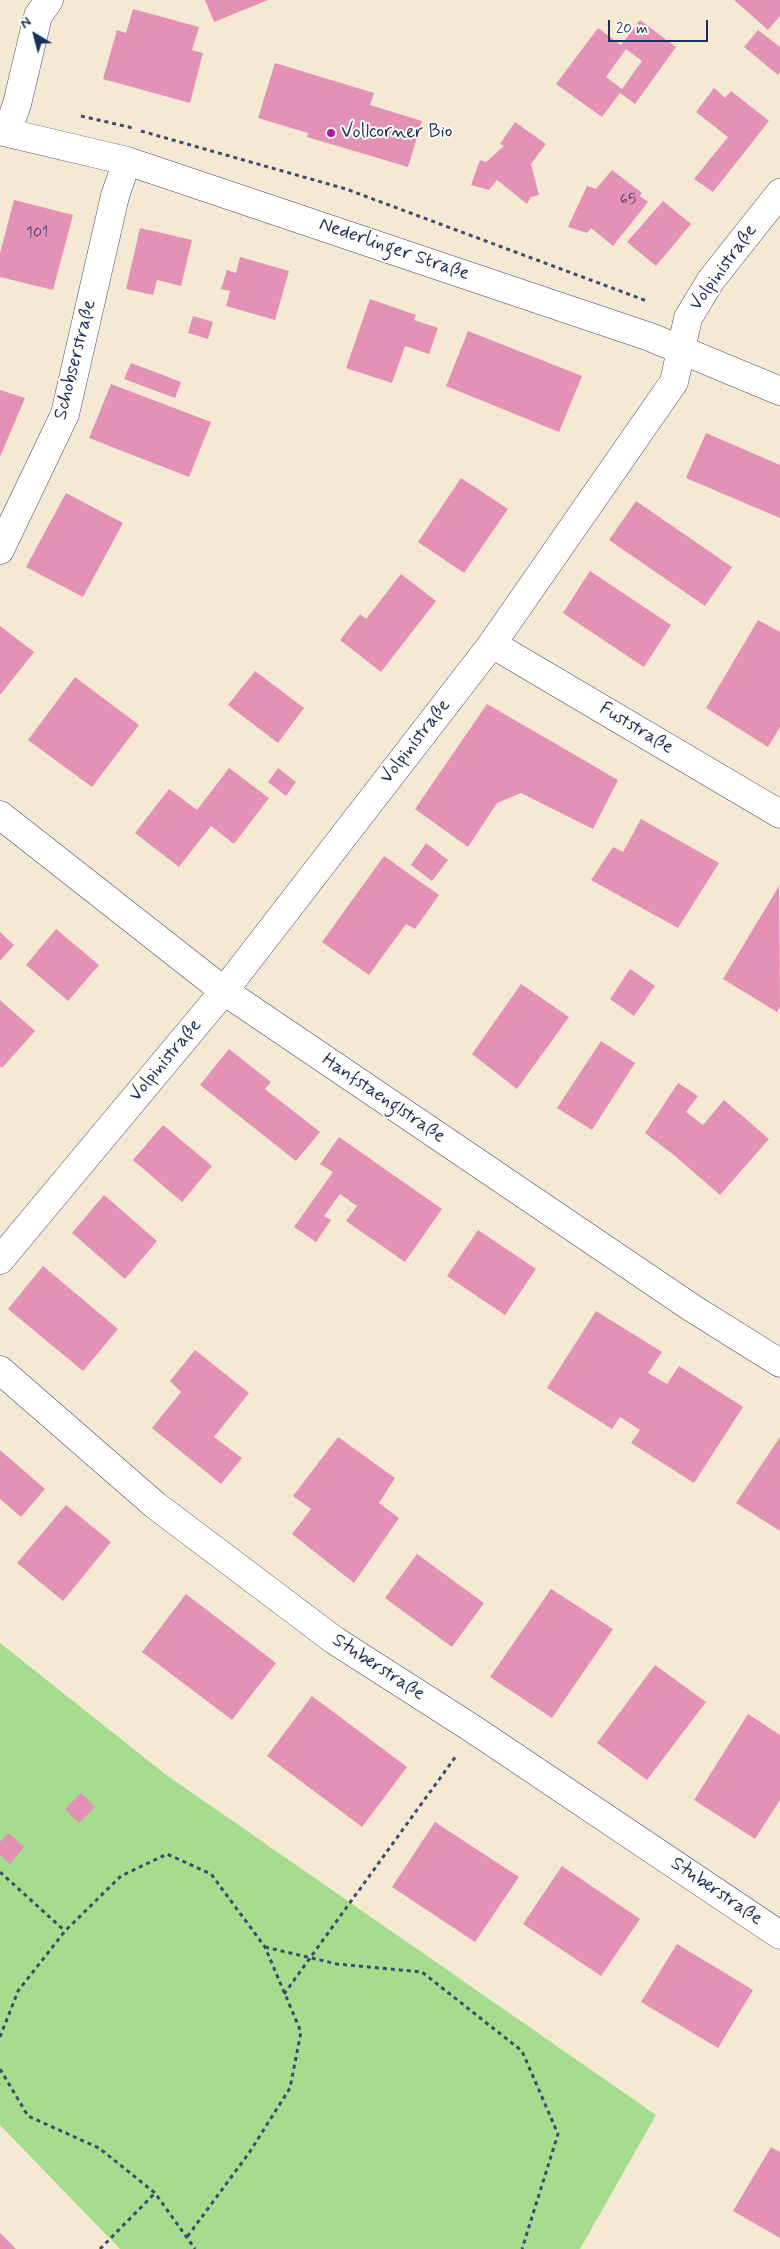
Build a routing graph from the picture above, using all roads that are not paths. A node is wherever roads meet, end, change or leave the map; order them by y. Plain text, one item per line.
1 (49, 0) edge
2 (4, 132) edge
3 (127, 161) junction
4 (780, 193) edge
5 (682, 348) junction
6 (780, 391) edge
7 (0, 550) edge
8 (492, 644) junction
9 (780, 814) edge
10 (0, 815) edge
11 (224, 991) junction
12 (0, 1260) edge
13 (780, 1363) edge
14 (0, 1370) edge
15 (780, 1934) edge

1 - 2 street
2 - 3 street, Nederlinger Straße
3 - 5 street, Nederlinger Straße
3 - 7 street, Schobserstraße
4 - 5 street, Volpinistraße
5 - 6 street, Nederlinger Straße
5 - 8 street, Volpinistraße
8 - 9 street, Fuststraße
8 - 11 street, Volpinistraße
10 - 11 street, Hanfstaenglstraße
11 - 12 street, Volpinistraße
11 - 13 street, Hanfstaenglstraße
14 - 15 street, Stuberstraße

